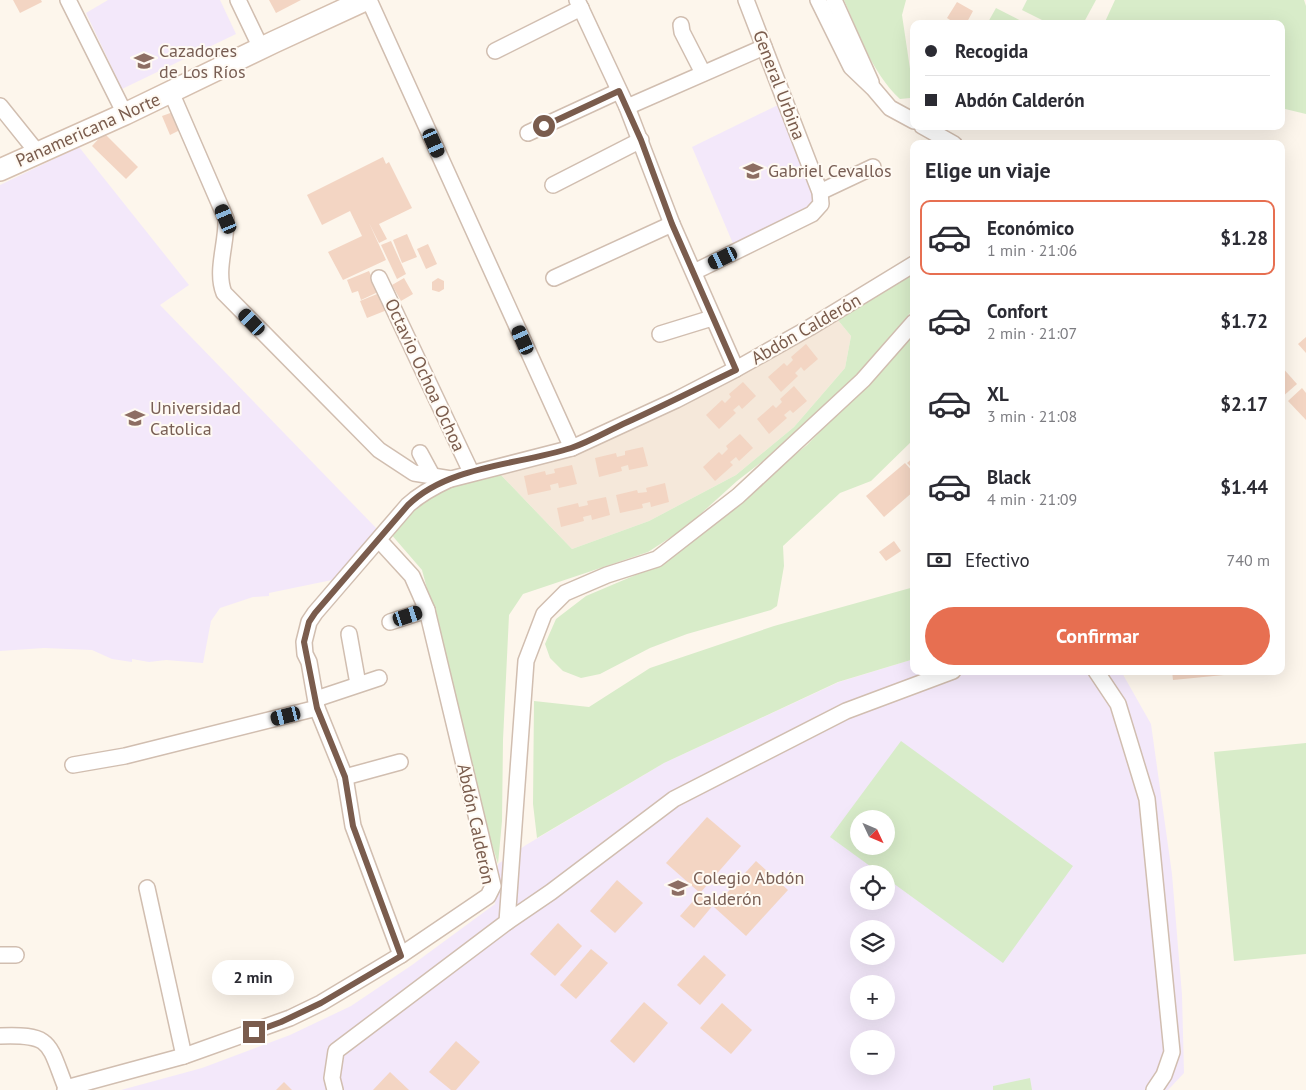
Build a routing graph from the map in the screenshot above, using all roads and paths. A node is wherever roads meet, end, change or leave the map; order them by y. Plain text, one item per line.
1 (68, 0) edge
2 (238, 0) edge
3 (367, 0) edge
4 (746, 0) edge
5 (818, 0) edge
6 (834, 0) edge
7 (579, 4) edge
8 (681, 25) dead end
9 (764, 47) junction
10 (261, 48) junction
11 (495, 51) dead end
12 (703, 73) junction
13 (873, 88) junction
14 (619, 91) junction
15 (171, 92) junction
16 (0, 106) edge
17 (627, 107) junction
18 (125, 114) junction
19 (910, 120) edge
20 (929, 130) edge
21 (528, 133) dead end
22 (641, 140) junction
23 (947, 140) edge
24 (37, 152) junction
25 (873, 168) dead end
26 (0, 170) edge
27 (553, 185) dead end
28 (820, 192) junction
29 (672, 224) junction
30 (910, 267) edge
31 (694, 272) junction
32 (379, 278) dead end
33 (554, 278) dead end
34 (712, 318) junction
35 (910, 327) edge
36 (660, 334) dead end
37 (736, 370) junction
38 (572, 448) junction
39 (420, 453) dead end
40 (471, 472) junction
41 (433, 477) junction
42 (450, 479) junction
43 (379, 540) junction
44 (427, 610) junction
45 (390, 622) dead end
46 (348, 634) dead end
47 (942, 675) edge
48 (1099, 675) edge
49 (379, 678) dead end
50 (358, 684) junction
51 (317, 704) junction
52 (400, 762) dead end
53 (74, 765) dead end
54 (345, 777) junction
55 (148, 888) dead end
56 (507, 922) junction
57 (0, 955) edge
58 (16, 955) dead end
59 (401, 956) junction
60 (0, 1036) edge
61 (184, 1056) junction
62 (65, 1089) edge
63 (335, 1090) edge
64 (1154, 1090) edge

1 - 18 street
2 - 10 street
3 - 10 main road, Panamericana Norte
3 - 38 street
4 - 9 street, General Urbina
5 - 13 street
6 - 13 street
7 - 11 street
7 - 14 street
8 - 12 street
9 - 12 street
9 - 28 street, General Urbina
10 - 15 main road, Panamericana Norte
12 - 17 street
13 - 19 street
14 - 17 street
14 - 21 street
15 - 18 main road, Panamericana Norte
15 - 41 street, Abdón Calderón
16 - 24 street
17 - 22 street
18 - 24 main road, Panamericana Norte
20 - 23 street
22 - 27 street
22 - 29 street
24 - 26 main road, Panamericana Norte
25 - 28 street
28 - 31 street
29 - 31 street
29 - 33 street
30 - 37 street, Abdón Calderón
31 - 34 street
32 - 40 street, Octavio Ochoa Ochoa
34 - 36 street
34 - 37 street
35 - 56 street
37 - 38 street, Abdón Calderón
38 - 40 street, Abdón Calderón
39 - 41 street
40 - 42 street, Abdón Calderón
41 - 42 street, Abdón Calderón
42 - 43 street
43 - 44 street, Abdón Calderón
43 - 51 street
44 - 45 street
44 - 59 street, Abdón Calderón
46 - 50 street
47 - 56 street
48 - 64 street
49 - 50 street
50 - 51 street
51 - 53 street
51 - 54 street
52 - 54 street
54 - 59 street
55 - 61 street
56 - 63 street
57 - 58 street
59 - 61 street, Abdón Calderón
60 - 62 street
61 - 62 street, Abdón Calderón

